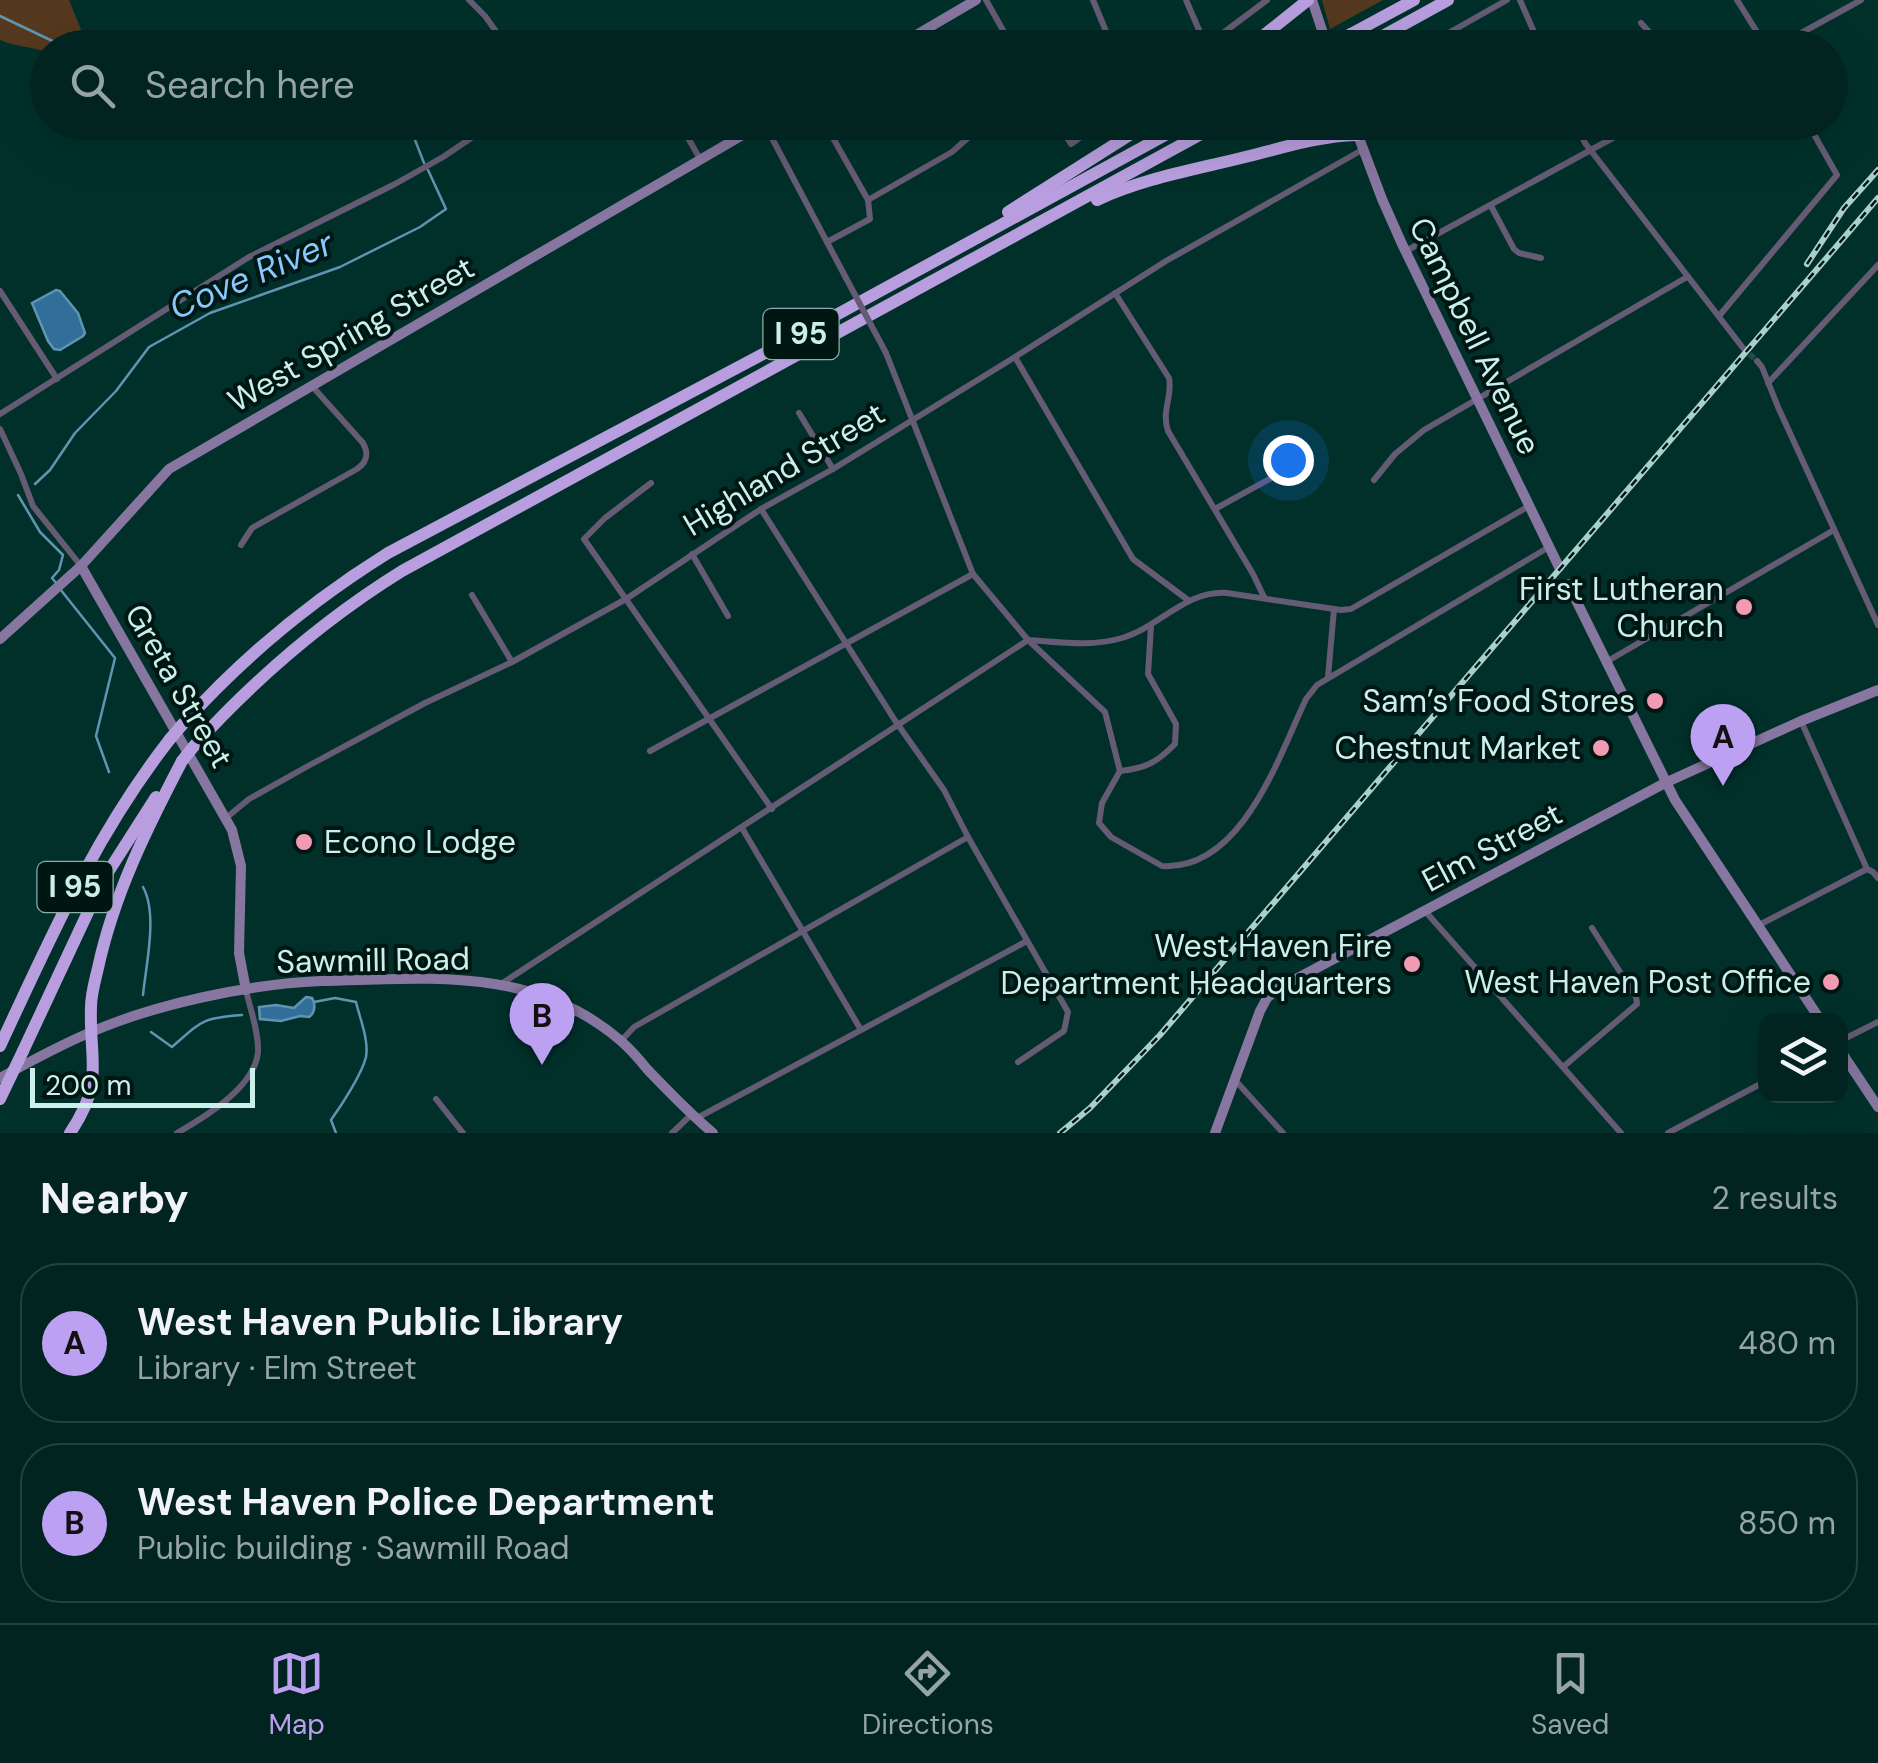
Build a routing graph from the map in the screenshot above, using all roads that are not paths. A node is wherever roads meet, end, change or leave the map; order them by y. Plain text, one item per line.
1 (469, 0) edge
2 (976, 0) edge
3 (986, 0) edge
4 (1093, 0) edge
5 (1186, 0) edge
6 (1268, 0) edge
7 (1310, 0) edge
8 (1414, 0) edge
9 (1448, 0) edge
10 (1507, 0) edge
11 (1520, 0) edge
12 (1737, 0) edge
13 (1861, 0) edge
14 (1641, 23) dead end
15 (495, 30) edge
16 (925, 30) edge
17 (1003, 30) edge
18 (1106, 30) edge
19 (1198, 30) edge
20 (1228, 30) edge
21 (1271, 30) edge
22 (1321, 30) edge
23 (1358, 30) edge
24 (1393, 30) edge
25 (1454, 30) edge
26 (1533, 30) edge
27 (1648, 30) edge
28 (1758, 30) edge
29 (1804, 30) edge
30 (467, 140) edge
31 (689, 140) edge
32 (734, 140) edge
33 (773, 140) edge
34 (834, 140) edge
35 (966, 140) edge
36 (1121, 140) edge
37 (1156, 140) edge
38 (1190, 140) edge
39 (1316, 140) edge
40 (1359, 140) edge
41 (1584, 140) edge
42 (1612, 140) edge
43 (1818, 140) edge
44 (1362, 150) junction
45 (1592, 152) junction
46 (700, 159) junction
47 (868, 200) junction
48 (1491, 206) junction
49 (827, 242) junction
50 (1406, 251) junction
51 (977, 257) junction
52 (1541, 258) dead end
53 (1878, 265) edge
54 (1687, 277) junction
55 (899, 280) junction
56 (0, 291) edge
57 (1115, 293) junction
58 (1719, 316) junction
59 (1743, 348) tunnel mouth
60 (1015, 358) junction
61 (1757, 361) tunnel mouth
62 (57, 378) junction
63 (1768, 383) junction
64 (311, 386) junction
65 (1478, 400) junction
66 (799, 413) dead end
67 (0, 414) edge
68 (913, 419) junction
69 (0, 430) edge
70 (833, 469) junction
71 (1286, 470) dead end
72 (1374, 480) dead end
73 (651, 484) dead end
74 (1530, 506) junction
75 (762, 509) junction
76 (1215, 509) junction
77 (1834, 530) junction
78 (241, 544) dead end
79 (1550, 546) junction
80 (692, 554) junction
81 (81, 566) junction
82 (1559, 567) dead end
83 (973, 574) junction
84 (1568, 584) dead end
85 (472, 595) dead end
86 (1265, 598) junction
87 (626, 599) junction
88 (1188, 600) junction
89 (1334, 609) junction
90 (728, 616) dead end
91 (1878, 625) edge
92 (1151, 626) junction
93 (0, 639) edge
94 (1028, 640) junction
95 (846, 642) junction
96 (512, 662) junction
97 (1606, 662) junction
98 (1328, 678) junction
99 (1878, 690) edge
100 (710, 719) junction
101 (1801, 722) junction
102 (899, 726) junction
103 (650, 751) dead end
104 (182, 760) junction
105 (1120, 771) junction
106 (1665, 783) junction
107 (772, 808) junction
108 (226, 818) junction
109 (742, 828) junction
110 (968, 837) junction
111 (1867, 869) junction
112 (1878, 878) edge
113 (1426, 910) junction
114 (1758, 926) junction
115 (1592, 928) dead end
116 (804, 931) junction
117 (1027, 942) junction
118 (502, 984) junction
119 (246, 990) junction
120 (1816, 1013) edge
121 (1878, 1022) edge
122 (861, 1030) junction
123 (92, 1031) junction
124 (1848, 1038) edge
125 (621, 1040) junction
126 (0, 1046) edge
127 (1018, 1062) dead end
128 (1848, 1062) edge
129 (1563, 1068) junction
130 (0, 1078) edge
131 (1234, 1079) junction
132 (1758, 1085) edge
133 (0, 1099) edge
134 (436, 1099) dead end
135 (1878, 1108) edge
136 (694, 1116) junction
137 (70, 1133) edge
138 (177, 1133) edge
139 (463, 1133) edge
140 (672, 1133) edge
141 (712, 1133) edge
142 (1215, 1133) edge
143 (1283, 1133) edge
144 (1621, 1133) edge
145 (1668, 1133) edge

1 - 15 street
2 - 16 main road
3 - 17 street
4 - 18 street
5 - 19 street
6 - 20 street
7 - 21 highway
7 - 22 main road
8 - 23 highway, bridge
9 - 24 highway
10 - 25 street
11 - 26 street
12 - 28 street
13 - 29 street
14 - 27 street
30 - 62 street
31 - 46 street
32 - 46 main road, West Spring Street
33 - 49 street
34 - 47 street
35 - 47 street
36 - 55 highway
37 - 55 highway, I 95
38 - 51 highway, I 95
39 - 51 highway
40 - 44 main road, Campbell Avenue
41 - 45 street
42 - 45 street
43 - 58 street
44 - 50 main road, Campbell Avenue
44 - 57 street, Highland Street
45 - 48 street
45 - 54 street
46 - 64 main road, West Spring Street
47 - 49 street
48 - 50 street
48 - 52 street
49 - 68 street, bridge
50 - 65 main road, Campbell Avenue
51 - 104 highway, I 95, bridge
53 - 63 street
54 - 58 street
54 - 65 street
55 - 126 highway, I 95, bridge
56 - 62 street
57 - 60 street, Highland Street
57 - 76 street
58 - 59 street
60 - 68 street, Highland Street
60 - 88 street
61 - 63 street
62 - 67 street
63 - 77 street
64 - 78 street
64 - 81 main road, West Spring Street
65 - 72 street
65 - 74 main road, Campbell Avenue
66 - 70 street
68 - 70 street, Highland Street
68 - 83 street
69 - 81 street, Greta Street
70 - 75 street, Highland Street
71 - 76 street
73 - 87 street
74 - 79 main road, Campbell Avenue
74 - 89 street
75 - 80 street, Highland Street
75 - 95 street
76 - 86 street
77 - 91 street
77 - 97 street
79 - 82 main road, Campbell Avenue
79 - 98 street
80 - 87 street, Highland Street
80 - 90 street
81 - 93 main road, West Spring Street
81 - 108 main road, Greta Street
83 - 94 street
83 - 95 street
84 - 97 main road
85 - 96 street
86 - 88 street
86 - 89 street
87 - 96 street, Highland Street
87 - 100 street
88 - 92 street
89 - 98 street
92 - 94 street
92 - 105 street
94 - 102 street
94 - 105 street
95 - 100 street
95 - 102 street
96 - 108 street, Highland Street
97 - 106 main road
98 - 105 street
99 - 101 main road, Elm Street
100 - 103 street
100 - 107 street
101 - 106 main road, Elm Street
101 - 111 street
102 - 107 street
102 - 110 street
104 - 123 highway
104 - 133 highway, I 95, bridge
106 - 113 main road, Elm Street
106 - 114 main road
107 - 109 street
108 - 119 main road, Greta Street
109 - 116 street
109 - 118 street
110 - 116 street
110 - 117 street
111 - 112 street
111 - 114 street
113 - 129 street
113 - 131 main road, Elm Street
114 - 120 main road
115 - 129 street
116 - 122 street
116 - 125 street
117 - 122 street
117 - 127 street
118 - 119 main road, Sawmill Road
118 - 125 main road, Sawmill Road
119 - 123 main road, Sawmill Road
119 - 138 street
121 - 124 street
122 - 136 street
123 - 130 main road, Sawmill Road
123 - 137 highway
125 - 136 main road, Sawmill Road
128 - 135 main road
129 - 144 street
131 - 142 main road, Elm Street
131 - 143 street
132 - 145 street
134 - 139 street
136 - 140 street
136 - 141 main road, Sawmill Road

